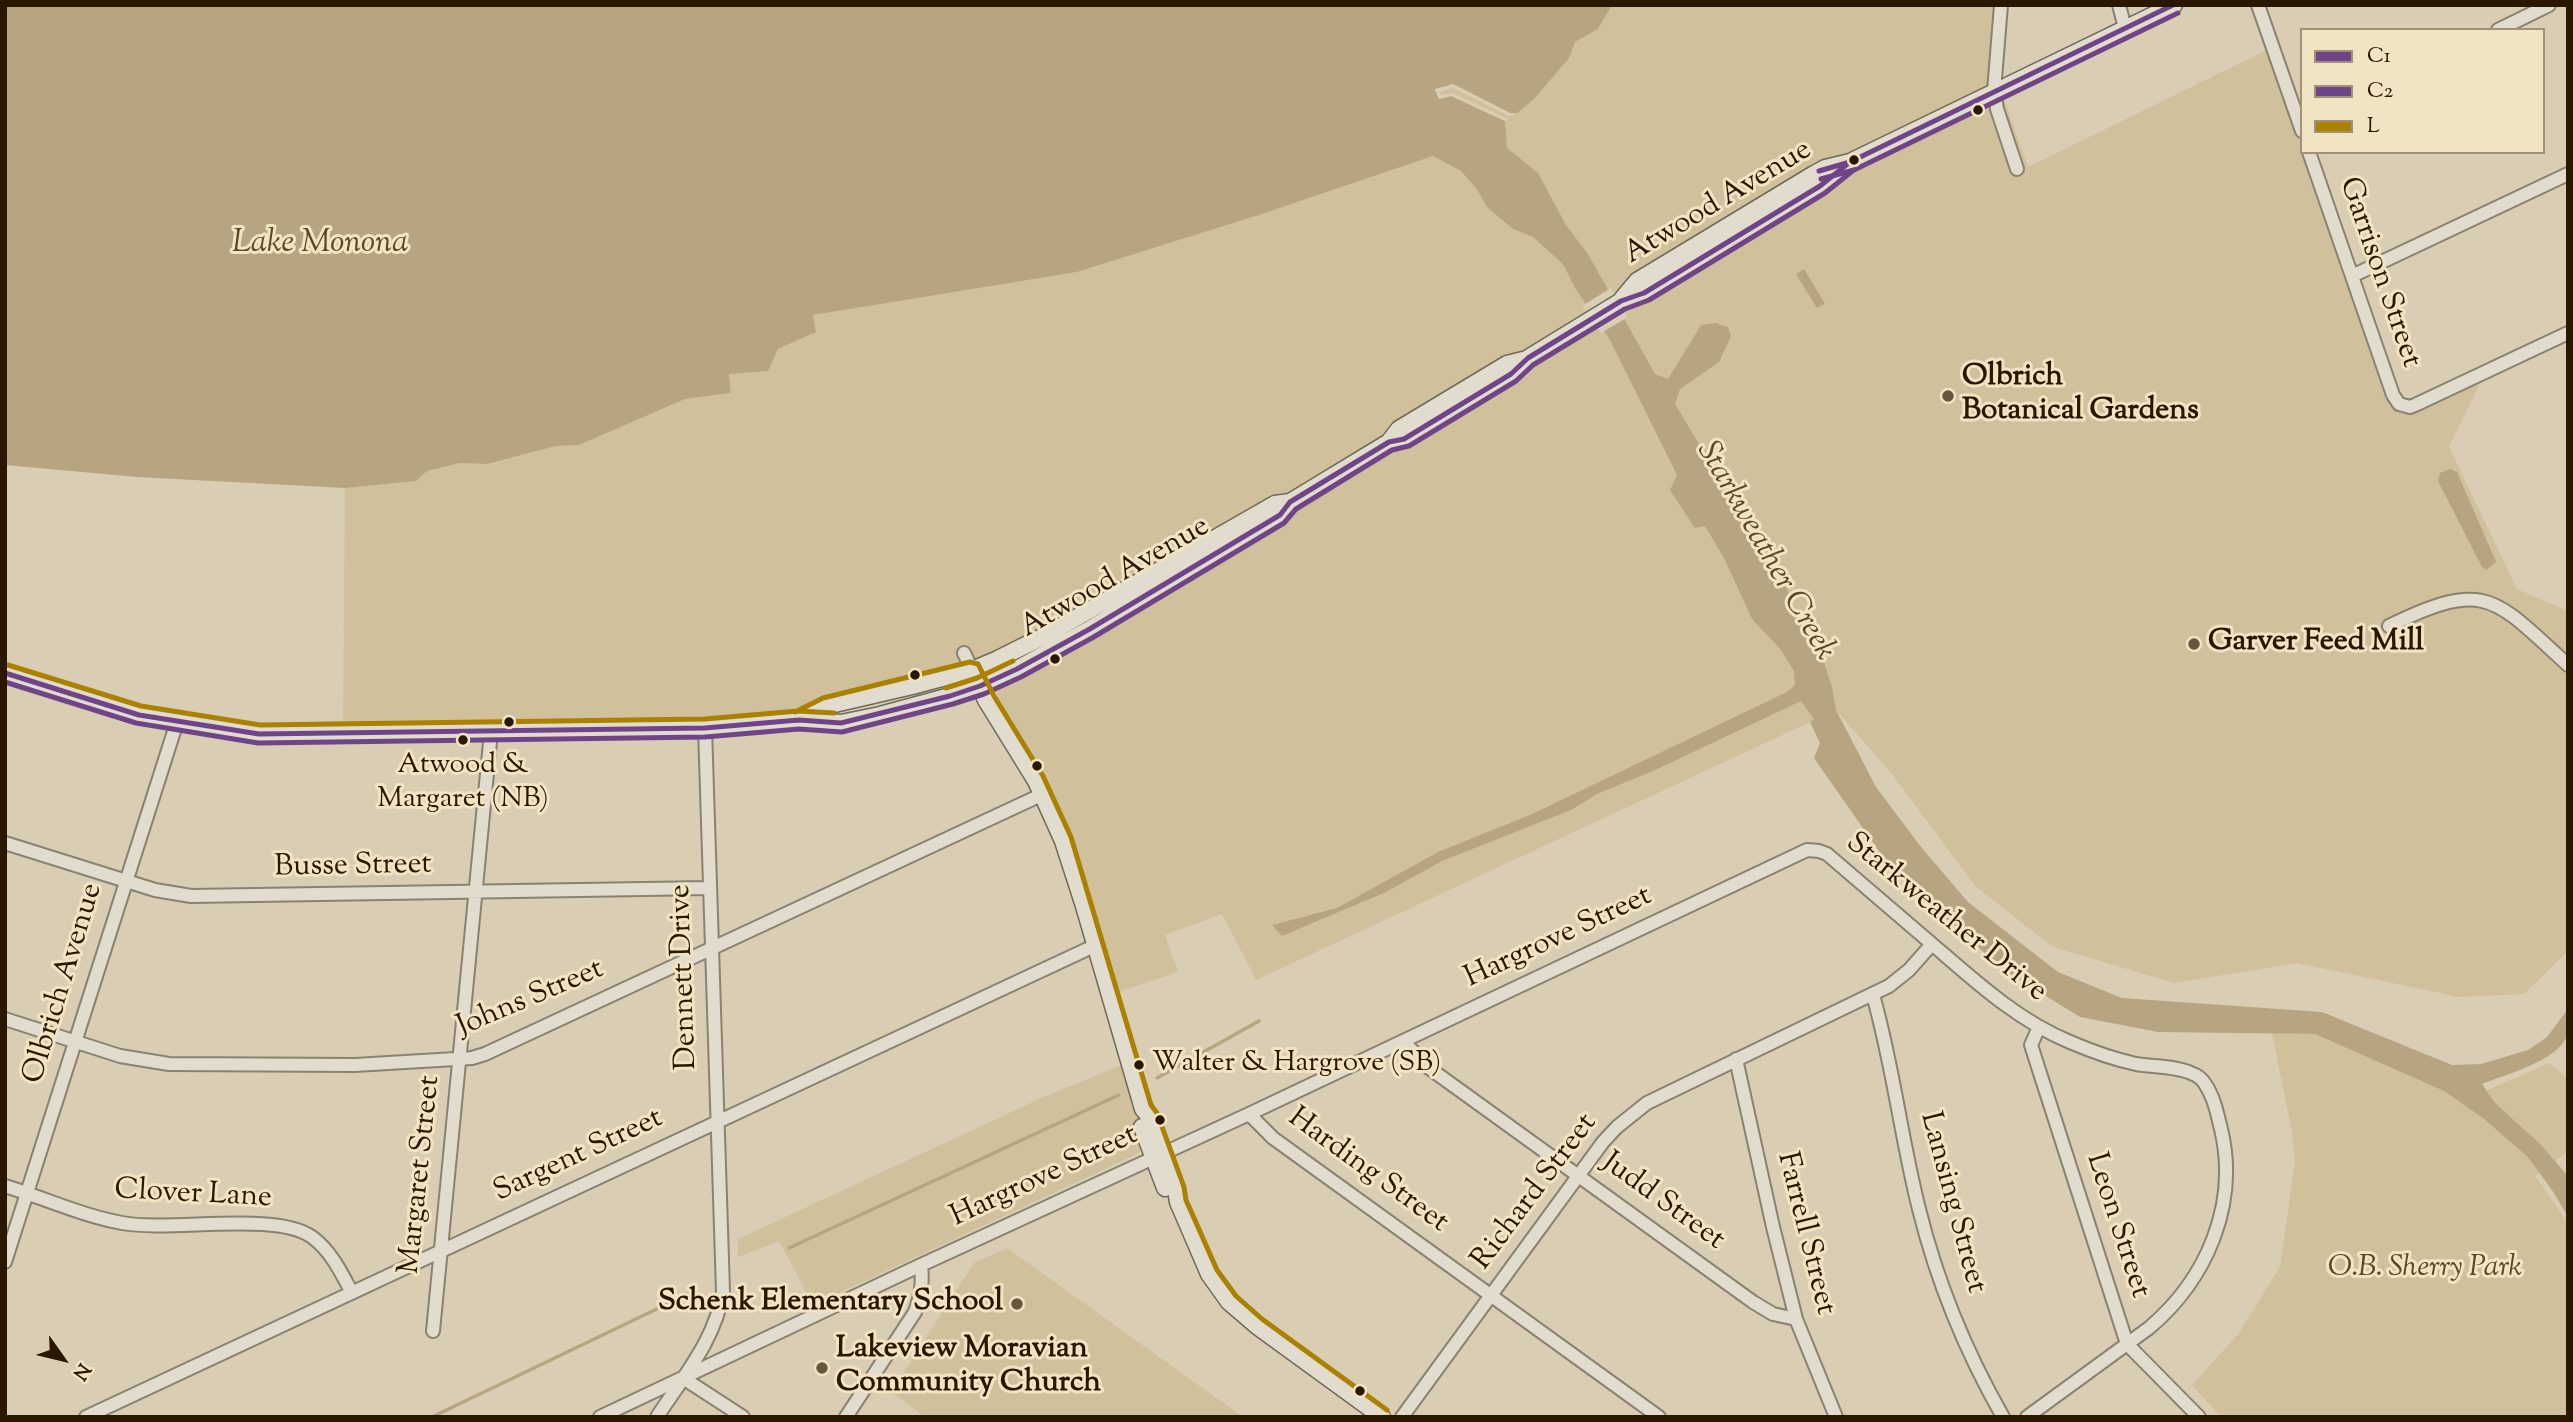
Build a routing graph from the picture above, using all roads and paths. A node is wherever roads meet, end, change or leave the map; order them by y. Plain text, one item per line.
1 (2001, 5) edge
2 (2119, 5) edge
3 (2175, 5) edge
4 (2258, 5) edge
5 (2549, 5) edge
6 (2125, 28) junction
7 (2502, 28) edge
8 (1994, 91) junction
9 (2300, 124) edge
10 (2310, 154) edge
11 (2017, 169) dead end
12 (2568, 174) edge
13 (2352, 276) junction
14 (2568, 333) edge
15 (1290, 502) junction
16 (2389, 626) dead end
17 (964, 653) dead end
18 (2568, 665) edge
19 (972, 670) junction
20 (5, 673) edge
21 (980, 686) junction
22 (799, 720) junction
23 (177, 722) junction
24 (705, 728) junction
25 (491, 732) junction
26 (1041, 795) junction
27 (5, 843) edge
28 (1818, 851) joint
29 (125, 880) junction
30 (709, 888) junction
31 (477, 893) junction
32 (1932, 944) junction
33 (1094, 946) junction
34 (711, 950) junction
35 (1873, 995) junction
36 (5, 1019) edge
37 (2039, 1027) junction
38 (74, 1041) junction
39 (1403, 1041) junction
40 (1736, 1059) junction
41 (460, 1060) junction
42 (1250, 1114) junction
43 (717, 1122) junction
44 (1157, 1156) junction
45 (1578, 1175) junction
46 (5, 1186) edge
47 (27, 1192) junction
48 (442, 1251) junction
49 (5, 1262) edge
50 (921, 1265) junction
51 (352, 1293) junction
52 (1491, 1295) junction
53 (1796, 1319) junction
54 (433, 1331) dead end
55 (2127, 1344) junction
56 (682, 1378) junction
57 (86, 1417) edge
58 (600, 1417) edge
59 (657, 1417) edge
60 (743, 1417) edge
61 (846, 1417) edge
62 (1382, 1417) edge
63 (1402, 1417) edge
64 (1659, 1417) edge
65 (1836, 1417) edge
66 (2003, 1417) edge
67 (2027, 1417) edge
68 (2199, 1417) edge

1 - 8 street
2 - 6 street
3 - 6 street, Atwood Avenue
4 - 9 street
5 - 7 street
6 - 8 street, Atwood Avenue
8 - 11 street
8 - 15 street, Atwood Avenue
10 - 13 street, Garrison Street
12 - 13 street
13 - 14 street, Garrison Street
15 - 19 street, Atwood Avenue
15 - 21 street, Atwood Avenue
16 - 18 street
17 - 19 street
19 - 21 street
19 - 22 street, Atwood Avenue
20 - 23 street, Atwood Avenue
21 - 22 street, Atwood Avenue
21 - 26 street
22 - 24 street, Atwood Avenue
23 - 25 street, Atwood Avenue
23 - 29 street, Olbrich Avenue
24 - 25 street, Atwood Avenue
24 - 30 street, Dennett Drive
25 - 31 street, Margaret Street
26 - 33 street
26 - 34 street, Johns Street
27 - 29 street, Busse Street
28 - 32 street, Starkweather Drive
28 - 39 street, Hargrove Street
29 - 31 street, Busse Street
29 - 38 street, Olbrich Avenue
30 - 31 street, Busse Street
30 - 34 street, Dennett Drive
31 - 41 street, Margaret Street
32 - 35 street, Richard Street
32 - 37 street, Starkweather Drive
33 - 43 street, Sargent Street
33 - 44 street
34 - 41 street, Johns Street
34 - 43 street, Dennett Drive
35 - 40 street, Richard Street
35 - 66 street, Lansing Street
36 - 38 street, Johns Street
37 - 55 street, Leon Street
37 - 55 street, Starkweather Drive
38 - 41 street, Johns Street
38 - 47 street, Olbrich Avenue
39 - 42 street, Hargrove Street
39 - 45 street, Judd Street
40 - 45 street, Richard Street
40 - 53 street, Farrell Street
41 - 48 street, Margaret Street
42 - 44 street, Hargrove Street
42 - 52 street, Harding Street
43 - 48 street, Sargent Street
43 - 56 street, Dennett Drive
44 - 50 street, Hargrove Street
44 - 62 street
45 - 52 street, Richard Street
45 - 53 street, Judd Street
46 - 47 street, Clover Lane
47 - 49 street, Olbrich Avenue
47 - 51 street, Clover Lane
48 - 51 street, Sargent Street
48 - 54 street, Margaret Street
50 - 56 street, Hargrove Street
50 - 61 street
51 - 57 street, Sargent Street
52 - 63 street, Richard Street
52 - 64 street, Harding Street
53 - 65 street, Farrell Street
55 - 67 street
55 - 68 street, Leon Street
56 - 58 street, Hargrove Street
56 - 59 street, Dennett Drive
56 - 60 street

